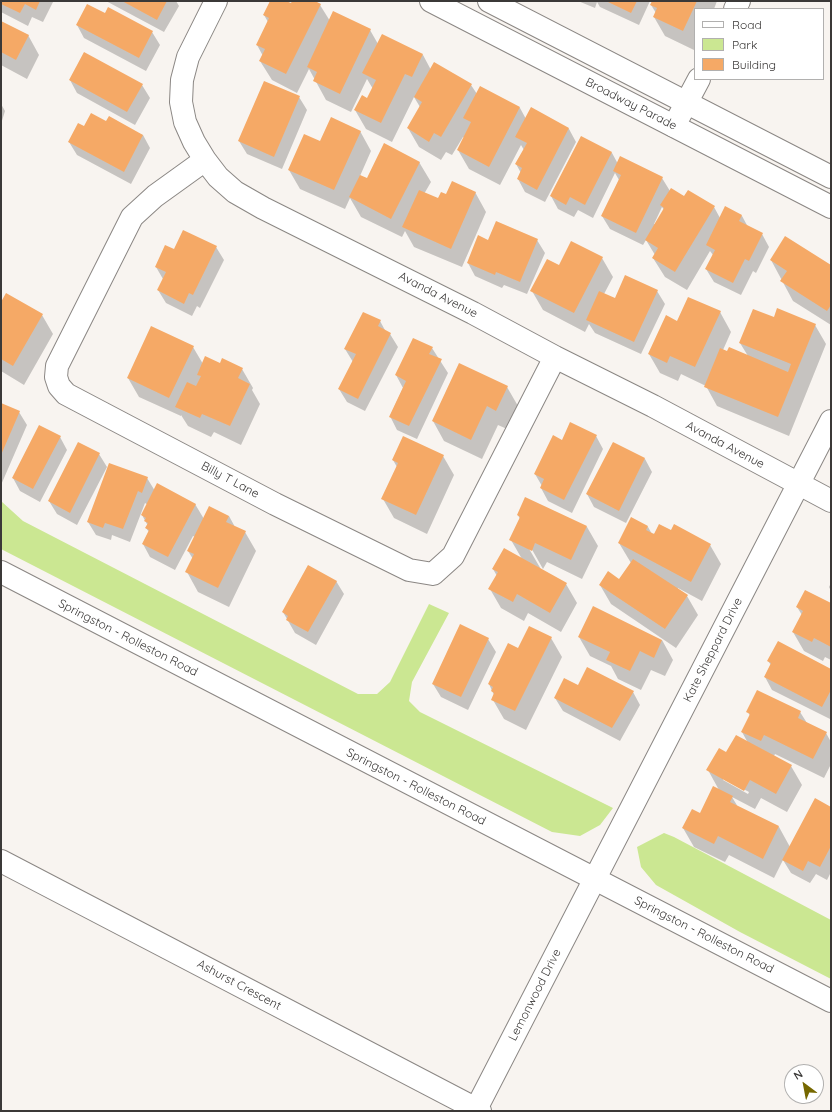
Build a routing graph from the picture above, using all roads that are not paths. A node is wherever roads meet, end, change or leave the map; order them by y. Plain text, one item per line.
1 (216, 1) edge
2 (431, 1) edge
3 (489, 1) edge
4 (698, 80) edge
5 (686, 102) junction
6 (674, 126) junction
7 (205, 160) junction
8 (831, 177) edge
9 (831, 207) edge
10 (555, 357) junction
11 (831, 421) edge
12 (798, 484) junction
13 (831, 501) edge
14 (1, 572) edge
15 (1, 861) edge
16 (595, 880) junction
17 (831, 1001) edge
18 (477, 1110) edge

1 - 7 street, Avanda Avenue
2 - 6 street, Broadway Parade
3 - 5 street
4 - 5 street
5 - 6 street
5 - 8 street
6 - 9 street, Broadway Parade
7 - 10 street, Avanda Avenue
7 - 10 street, Billy T Lane
10 - 12 street, Avanda Avenue
11 - 12 street, Kate Sheppard Drive
12 - 13 street, Avanda Avenue
12 - 16 street, Kate Sheppard Drive
14 - 16 street, Springston - Rolleston Road
15 - 18 street, Ashurst Crescent
16 - 17 street, Springston - Rolleston Road
16 - 18 street, Lemonwood Drive

